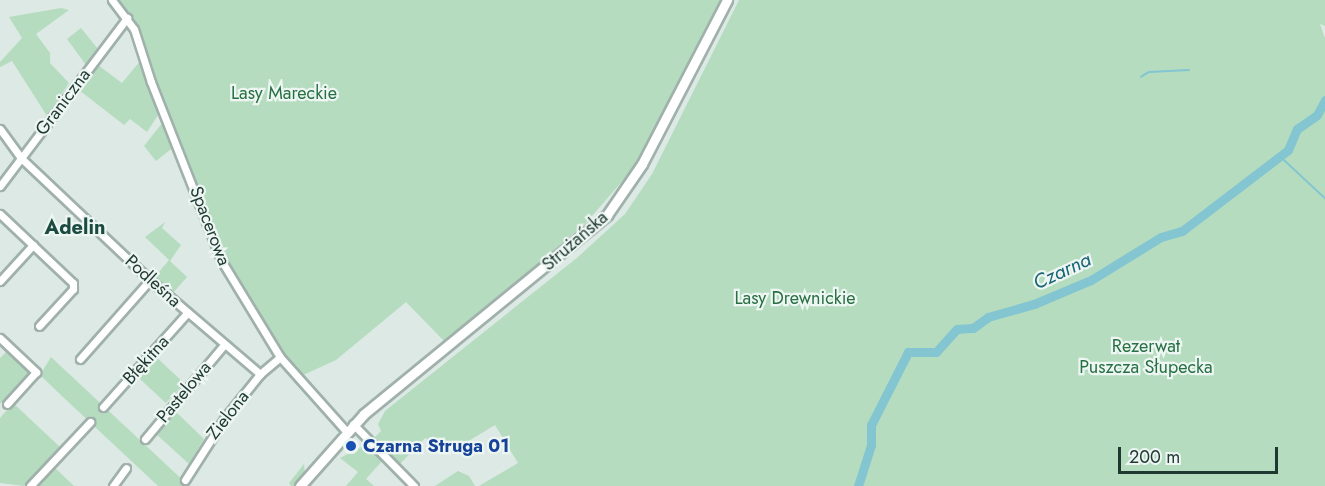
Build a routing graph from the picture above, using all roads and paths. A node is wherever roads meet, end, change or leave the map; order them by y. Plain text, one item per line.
1 (112, 0) edge
2 (727, 0) edge
3 (127, 18) junction
4 (0, 129) edge
5 (21, 158) junction
6 (0, 186) edge
7 (0, 214) edge
8 (33, 245) junction
9 (150, 280) junction
10 (0, 281) edge
11 (188, 312) junction
12 (39, 326) dead end
13 (0, 338) edge
14 (224, 345) junction
15 (280, 357) junction
16 (80, 359) dead end
17 (260, 374) junction
18 (7, 404) dead end
19 (103, 407) dead end
20 (90, 422) dead end
21 (350, 427) junction
22 (146, 439) dead end
23 (126, 468) dead end
24 (185, 480) dead end
25 (30, 486) edge
26 (113, 486) edge
27 (300, 486) edge
28 (414, 486) edge

1 - 3 street, Spacerowa
2 - 21 main road, Strużańska
3 - 5 street, Graniczna
3 - 15 street, Spacerowa
4 - 5 street, Podleśna
5 - 6 street, Graniczna
5 - 9 street, Podleśna
7 - 8 street
8 - 10 street
8 - 12 street
9 - 11 street, Podleśna
9 - 16 street
11 - 14 street, Podleśna
11 - 19 street, Błękitna
13 - 18 street
14 - 17 street, Podleśna
14 - 22 street, Pastelowa
15 - 17 street, Zielona
15 - 21 street, Spacerowa
17 - 24 street, Zielona
20 - 25 street
21 - 27 main road, Strużańska
21 - 28 street, Spacerowa
23 - 26 street

